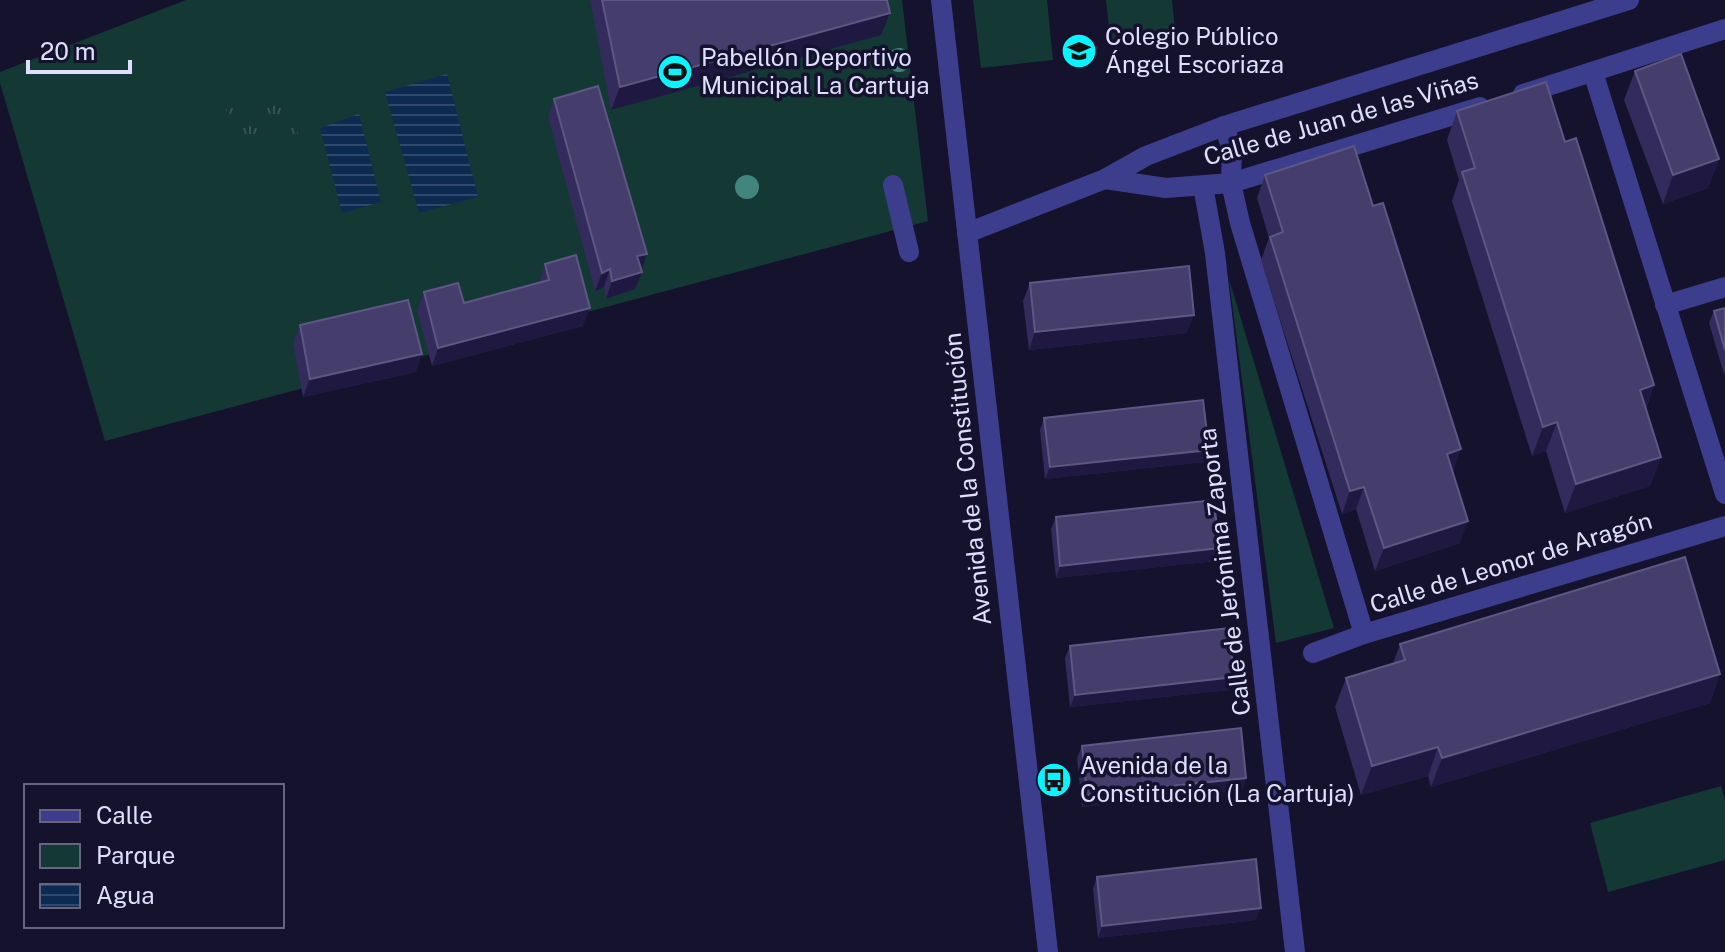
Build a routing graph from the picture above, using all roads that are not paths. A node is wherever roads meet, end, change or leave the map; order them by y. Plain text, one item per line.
1 (941, 0) edge
2 (1629, 0) edge
3 (1725, 29) edge
4 (1593, 72) junction
5 (1224, 126) junction
6 (1105, 179) junction
7 (1231, 183) junction
8 (893, 185) dead end
9 (1203, 186) junction
10 (967, 233) junction
11 (909, 252) dead end
12 (1725, 287) edge
13 (1665, 305) junction
14 (1725, 494) edge
15 (1725, 526) edge
16 (1364, 634) junction
17 (1313, 653) dead end
18 (1048, 952) edge
19 (1295, 952) edge

1 - 10 street, Avenida de la Constitución
2 - 5 street, Calle de Juan de las Viñas
3 - 4 street, Calle de Juan de las Viñas
4 - 7 street, Calle de Juan de las Viñas
4 - 13 street
5 - 6 street, Calle de Juan de las Viñas
5 - 7 street
6 - 9 street, Calle de Juan de las Viñas
6 - 10 street, Calle de Juan de las Viñas
7 - 9 street, Calle de Juan de las Viñas
7 - 16 street
8 - 11 street
9 - 19 street, Calle de Jerónima Zaporta
10 - 18 street, Avenida de la Constitución
12 - 13 street
13 - 14 street
15 - 16 street, Calle de Leonor de Aragón
16 - 17 street, Calle de Leonor de Aragón

